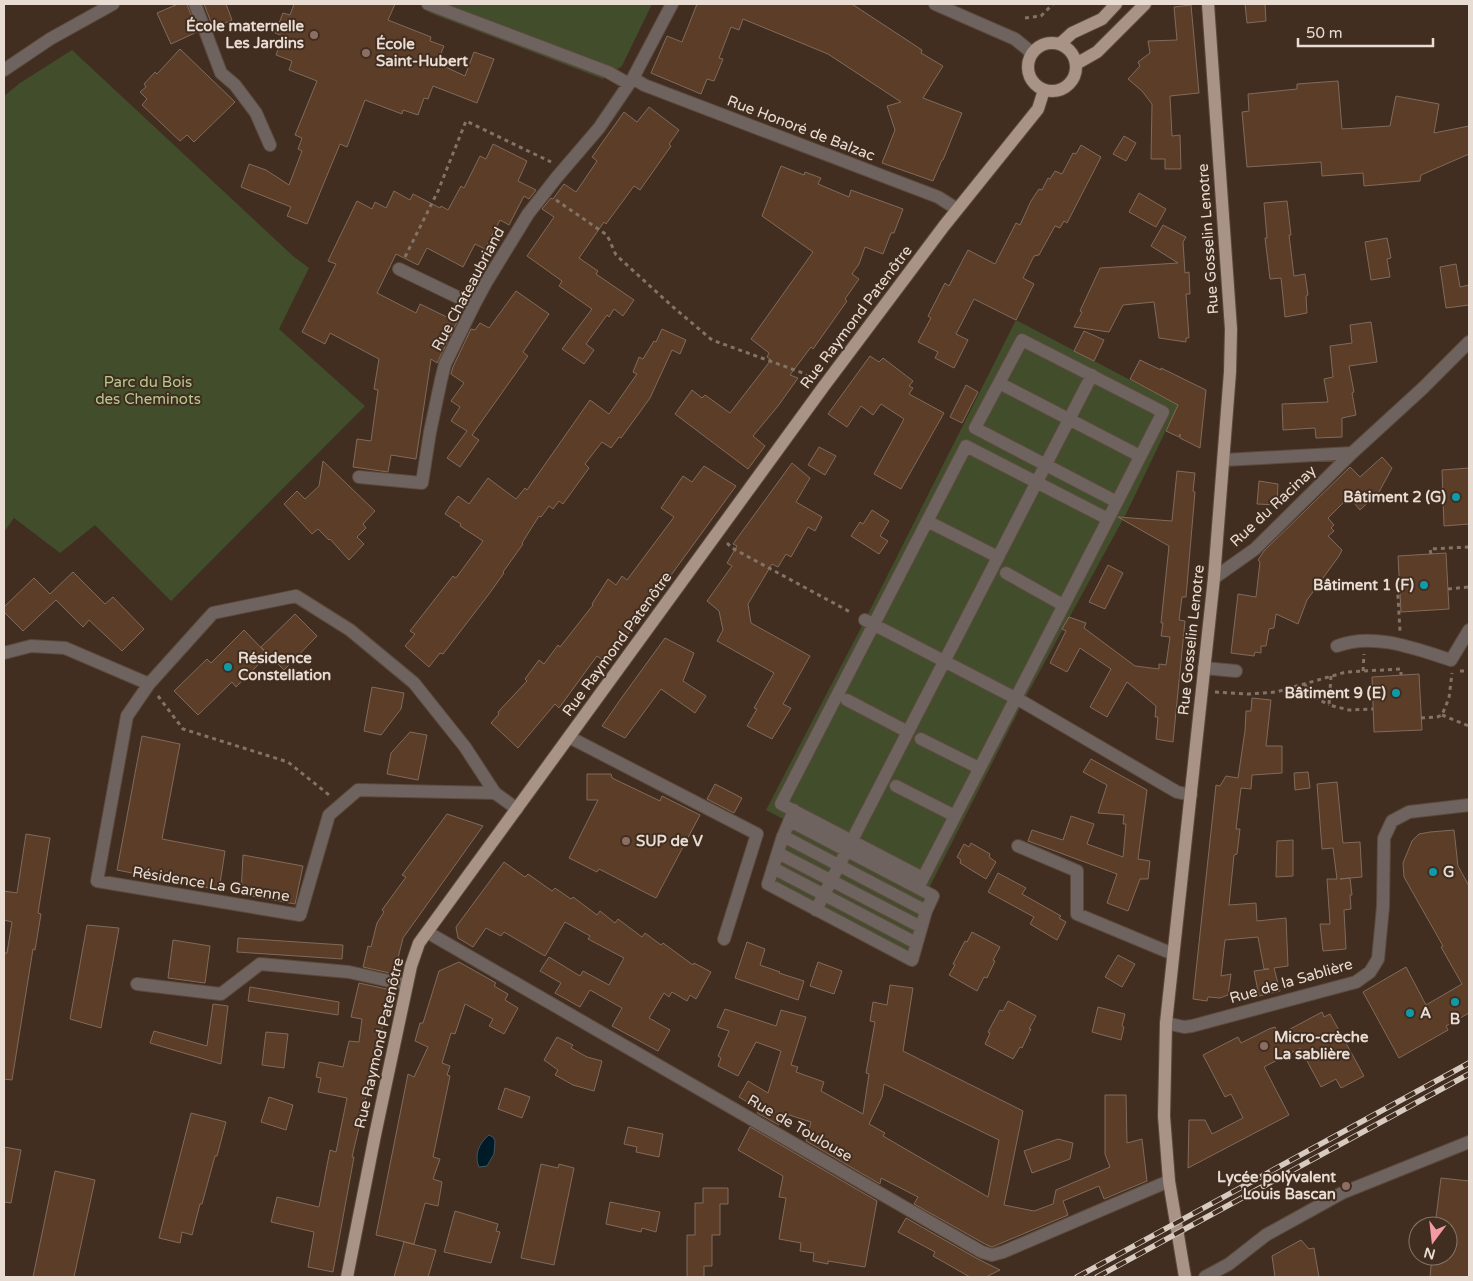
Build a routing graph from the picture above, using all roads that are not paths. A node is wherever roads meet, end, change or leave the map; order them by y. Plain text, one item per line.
1 (113, 4) edge
2 (195, 4) edge
3 (428, 4) edge
4 (672, 4) edge
5 (935, 4) edge
6 (1116, 4) edge
7 (1145, 4) edge
8 (1208, 4) edge
9 (1060, 44) junction
10 (1032, 53) junction
11 (1076, 64) junction
12 (4, 70) edge
13 (631, 81) junction
14 (1044, 90) junction
15 (270, 146) dead end
16 (957, 209) junction
17 (399, 269) road end
18 (474, 306) junction
19 (1469, 342) edge
20 (1092, 375) junction
21 (999, 383) junction
22 (1069, 419) junction
23 (1352, 453) junction
24 (1140, 456) junction
25 (1224, 460) junction
26 (1046, 464) junction
27 (359, 477) dead end
28 (1037, 482) junction
29 (1117, 502) junction
30 (1108, 519) junction
31 (927, 521) junction
32 (998, 557) junction
33 (1006, 573) dead end
34 (1214, 578) junction
35 (1063, 605) junction
36 (869, 622) junction
37 (1469, 630) edge
38 (1338, 646) dead end
39 (4, 653) edge
40 (944, 661) junction
41 (1204, 668) junction
42 (1236, 671) dead end
43 (149, 684) junction
44 (1016, 698) junction
45 (847, 700) dead end
46 (908, 732) junction
47 (569, 737) junction
48 (921, 739) dead end
49 (979, 768) junction
50 (896, 786) dead end
51 (495, 793) junction
52 (1191, 796) junction
53 (1469, 804) edge
54 (517, 809) junction
55 (792, 816) junction
56 (955, 816) junction
57 (783, 836) junction
58 (849, 846) junction
59 (1018, 846) dead end
60 (778, 853) junction
61 (839, 865) junction
62 (773, 868) junction
63 (831, 881) junction
64 (920, 883) junction
65 (824, 895) junction
66 (816, 910) junction
67 (926, 911) junction
68 (921, 927) junction
69 (427, 932) junction
70 (724, 939) dead end
71 (916, 943) junction
72 (1173, 954) junction
73 (138, 984) dead end
74 (407, 985) junction
75 (1166, 1023) junction
76 (1469, 1142) edge
77 (1168, 1181) junction
78 (347, 1277) edge
79 (1185, 1277) edge
80 (1205, 1277) edge

1 - 12 street
2 - 15 street
3 - 13 street, Rue Honoré de Balzac
4 - 13 street, Rue Chateaubriand
5 - 10 street
6 - 9 main road
7 - 11 main road
8 - 25 main road, Rue Gosselin Lenotre
9 - 10 main road
9 - 11 main road
10 - 14 main road
11 - 14 main road
13 - 16 street, Rue Honoré de Balzac
13 - 18 street, Rue Chateaubriand
14 - 16 main road, Rue Raymond Patenôtre
16 - 47 main road, Rue Raymond Patenôtre
17 - 18 street
18 - 27 street, Rue Chateaubriand
19 - 23 street, Rue du Racinay
20 - 21 street
20 - 22 street
20 - 24 street
21 - 22 street
21 - 26 street
22 - 24 street
22 - 26 street
23 - 25 street, Rue du Racinay
23 - 34 street, Rue du Racinay
24 - 29 street
25 - 34 main road, Rue Gosselin Lenotre
26 - 28 street
26 - 29 street
28 - 30 street
28 - 31 street
28 - 32 street
29 - 30 street
30 - 35 street
31 - 32 street
31 - 36 street
32 - 40 street
33 - 35 street
34 - 41 main road, Rue Gosselin Lenotre
35 - 44 street
36 - 40 street
36 - 55 street
37 - 38 street
39 - 43 street
40 - 44 street
40 - 46 street
41 - 42 street
41 - 52 main road, Rue Gosselin Lenotre
43 - 51 street, Résidence La Garenne
43 - 51 street, Résidence La Garenne
44 - 49 street
44 - 52 street
45 - 46 street
46 - 58 street
47 - 54 main road, Rue Raymond Patenôtre
47 - 70 street
48 - 49 street
49 - 56 street
50 - 56 street
51 - 54 street
52 - 72 main road, Rue Gosselin Lenotre
53 - 75 street, Rue de la Sablière
54 - 69 main road, Rue Raymond Patenôtre
55 - 57 street
55 - 58 street
56 - 64 street
57 - 60 street
57 - 61 street
58 - 61 street
58 - 64 street
59 - 72 street
60 - 62 street
60 - 63 street
61 - 63 street
61 - 67 street
62 - 65 street
62 - 66 street
63 - 65 street
63 - 68 street
64 - 67 street
65 - 66 street
65 - 71 street
66 - 71 street
67 - 68 street
68 - 71 street
69 - 74 main road, Rue Raymond Patenôtre
69 - 77 street, Rue de Toulouse
72 - 75 main road, Rue Gosselin Lenotre
73 - 74 street
74 - 78 main road, Rue Raymond Patenôtre
75 - 77 main road, Rue Gosselin Lenotre
76 - 80 street
77 - 79 main road, Rue Gosselin Lenotre

